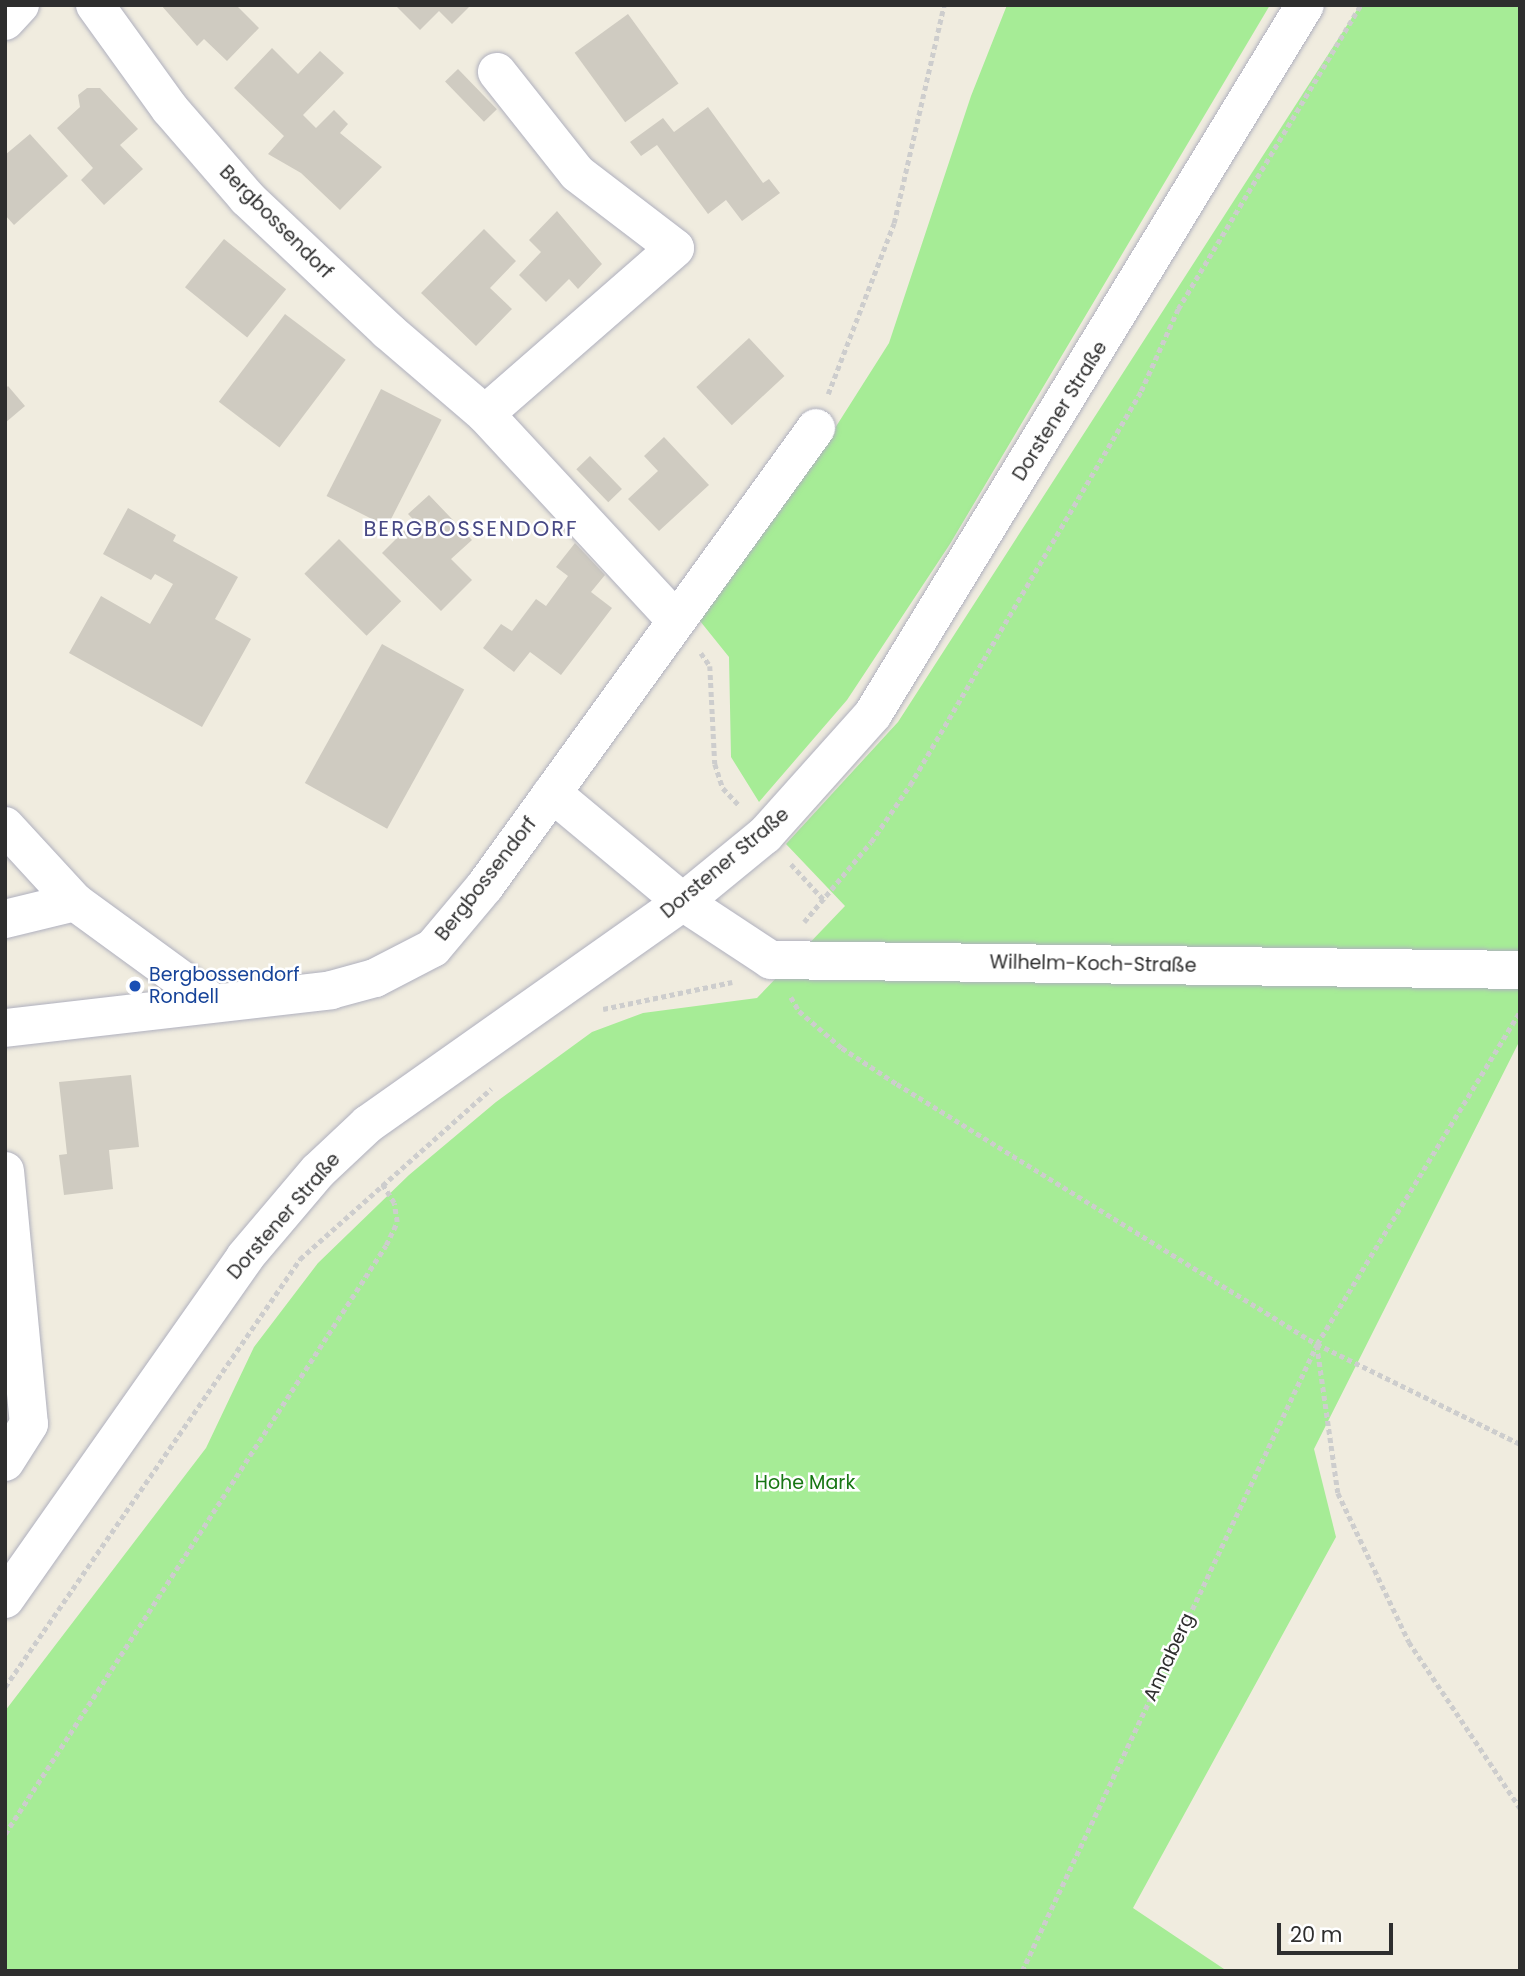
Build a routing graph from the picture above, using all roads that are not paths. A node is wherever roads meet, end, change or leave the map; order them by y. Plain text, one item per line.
1 (20, 5) edge
2 (95, 5) edge
3 (1305, 5) edge
4 (5, 21) edge
5 (497, 72) dead end
6 (485, 414) junction
7 (816, 428) road end
8 (674, 618) junction
9 (552, 793) junction
10 (5, 826) edge
11 (75, 902) junction
12 (683, 902) junction
13 (5, 919) edge
14 (1520, 970) edge
15 (211, 1001) junction
16 (5, 1028) edge
17 (5, 1171) edge
18 (5, 1462) edge
19 (5, 1598) edge

1 - 4 street
2 - 6 street, Bergbossendorf
3 - 12 street, Dorstener Straße
5 - 6 street
6 - 8 street, Bergbossendorf
7 - 8 street, Bergbossendorf
8 - 9 street, Bergbossendorf
9 - 12 street
9 - 15 street, Bergbossendorf
10 - 11 street
11 - 13 street
11 - 15 street
12 - 14 street, Wilhelm-Koch-Straße
12 - 19 street, Dorstener Straße
15 - 16 street, Bergbossendorf
17 - 18 street

